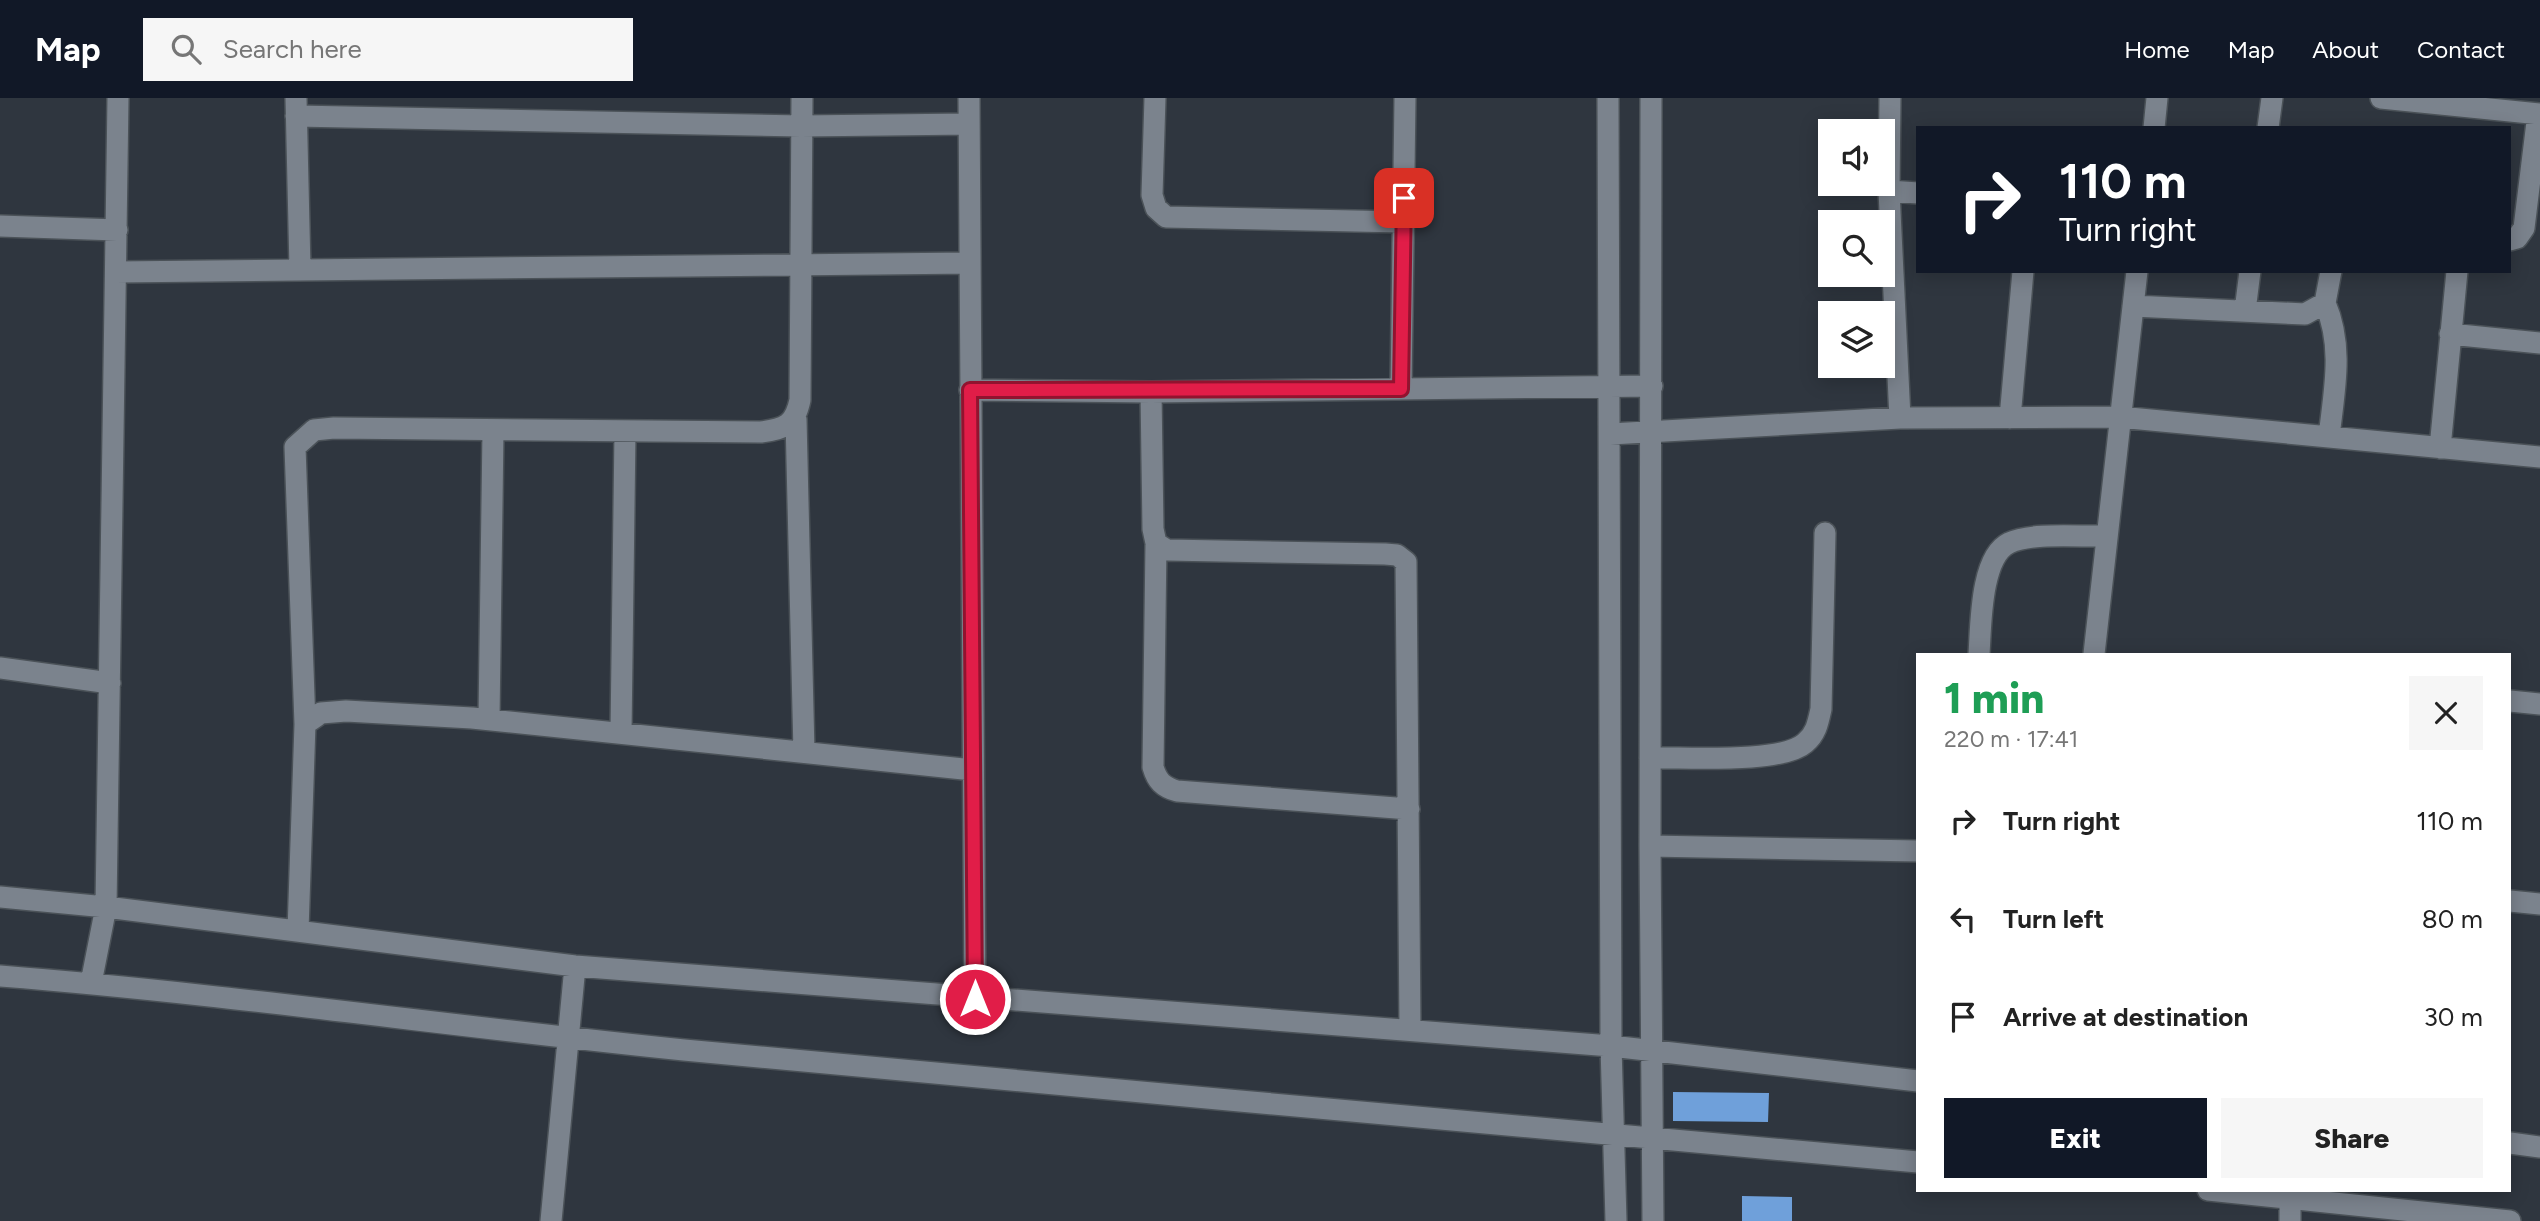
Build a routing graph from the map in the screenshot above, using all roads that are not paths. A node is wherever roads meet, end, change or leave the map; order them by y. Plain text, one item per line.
1 (118, 98) edge
2 (802, 98) edge
3 (969, 98) edge
4 (1155, 98) edge
5 (1405, 98) edge
6 (1608, 98) edge
7 (1651, 98) edge
8 (1890, 98) edge
9 (2157, 98) edge
10 (2272, 98) edge
11 (2381, 98) edge
12 (296, 107) edge
13 (2539, 114) edge
14 (1890, 119) edge
15 (969, 124) junction
16 (801, 126) junction
17 (2154, 126) edge
18 (2268, 126) edge
19 (1895, 191) edge
20 (1916, 193) edge
21 (1889, 196) edge
22 (1403, 222) junction
23 (0, 226) edge
24 (117, 230) junction
25 (2511, 240) edge
26 (970, 263) junction
27 (804, 264) junction
28 (300, 269) junction
29 (116, 272) junction
30 (2023, 273) edge
31 (2137, 273) edge
32 (2250, 273) edge
33 (2331, 273) edge
34 (2457, 273) edge
35 (2325, 303) junction
36 (2133, 306) junction
37 (2245, 311) junction
38 (2450, 334) junction
39 (2540, 343) edge
40 (1652, 386) junction
41 (1609, 388) junction
42 (1401, 389) junction
43 (970, 390) junction
44 (1151, 392) junction
45 (2119, 417) junction
46 (1900, 418) junction
47 (2010, 418) junction
48 (796, 419) junction
49 (494, 431) junction
50 (625, 432) junction
51 (1653, 432) junction
52 (1610, 434) junction
53 (2329, 438) junction
54 (2440, 448) junction
55 (2540, 457) edge
56 (1825, 533) dead end
57 (2106, 536) junction
58 (1156, 543) junction
59 (1979, 653) edge
60 (2094, 653) edge
61 (0, 668) edge
62 (110, 683) junction
63 (2511, 701) edge
64 (2540, 704) edge
65 (489, 719) junction
66 (306, 724) junction
67 (621, 733) junction
68 (804, 752) junction
69 (1650, 758) junction
70 (973, 770) junction
71 (1409, 809) junction
72 (1650, 846) junction
73 (1916, 852) edge
74 (0, 897) edge
75 (2511, 901) edge
76 (2540, 904) edge
77 (106, 906) junction
78 (298, 931) junction
79 (575, 966) junction
80 (0, 976) edge
81 (91, 983) junction
82 (975, 999) junction
83 (1410, 1030) junction
84 (567, 1038) junction
85 (1611, 1046) junction
86 (1651, 1053) junction
87 (1916, 1081) edge
88 (1613, 1133) junction
89 (1652, 1137) junction
90 (2511, 1143) edge
91 (2540, 1147) edge
92 (1916, 1162) edge
93 (2228, 1192) edge
94 (2290, 1198) junction
95 (551, 1221) edge
96 (1616, 1221) edge
97 (1653, 1221) edge
98 (2290, 1221) edge
99 (2510, 1221) edge

1 - 24 street
2 - 16 street
3 - 15 street
4 - 22 street
5 - 22 street
6 - 41 street
7 - 40 street
8 - 14 street
9 - 17 street
10 - 18 street
11 - 13 street
12 - 16 street
12 - 28 street
13 - 25 street
15 - 16 street
15 - 26 street
16 - 27 street
19 - 20 street
21 - 46 street
22 - 42 street
23 - 24 street
24 - 29 street
26 - 27 street
26 - 43 street
27 - 28 street
27 - 48 street
28 - 29 street
29 - 62 street
30 - 47 street
31 - 36 street
32 - 37 street
33 - 35 street
34 - 38 street
35 - 37 street
35 - 53 street
36 - 37 street
36 - 45 street
38 - 39 street
38 - 54 street
40 - 41 street
40 - 51 street
41 - 42 street
41 - 52 street
42 - 44 street
43 - 44 street
43 - 70 street
44 - 58 street
45 - 47 street
45 - 53 street
45 - 57 street
46 - 47 street
46 - 51 street
48 - 50 street
48 - 68 street
49 - 50 street
49 - 65 street
49 - 66 street
50 - 67 street
51 - 52 street
51 - 69 street
52 - 85 street
53 - 54 street
54 - 55 street
56 - 69 street
57 - 59 street
57 - 60 street
58 - 71 street
58 - 71 street
61 - 62 street
62 - 77 street
63 - 64 street
65 - 66 street
65 - 67 street
66 - 78 street
67 - 68 street
68 - 70 street
69 - 72 street
70 - 82 street
71 - 83 street
72 - 73 street
72 - 86 street
74 - 77 street
75 - 76 street
77 - 78 street
77 - 81 street
78 - 79 street
79 - 82 street
79 - 84 street
80 - 81 street
81 - 84 street
82 - 83 street
83 - 85 street
84 - 88 street
84 - 95 street
85 - 86 street
85 - 88 street
86 - 87 street
86 - 89 street
88 - 89 street
88 - 96 street
89 - 92 street
89 - 97 street
90 - 91 street
93 - 94 street
94 - 98 street
94 - 99 street

